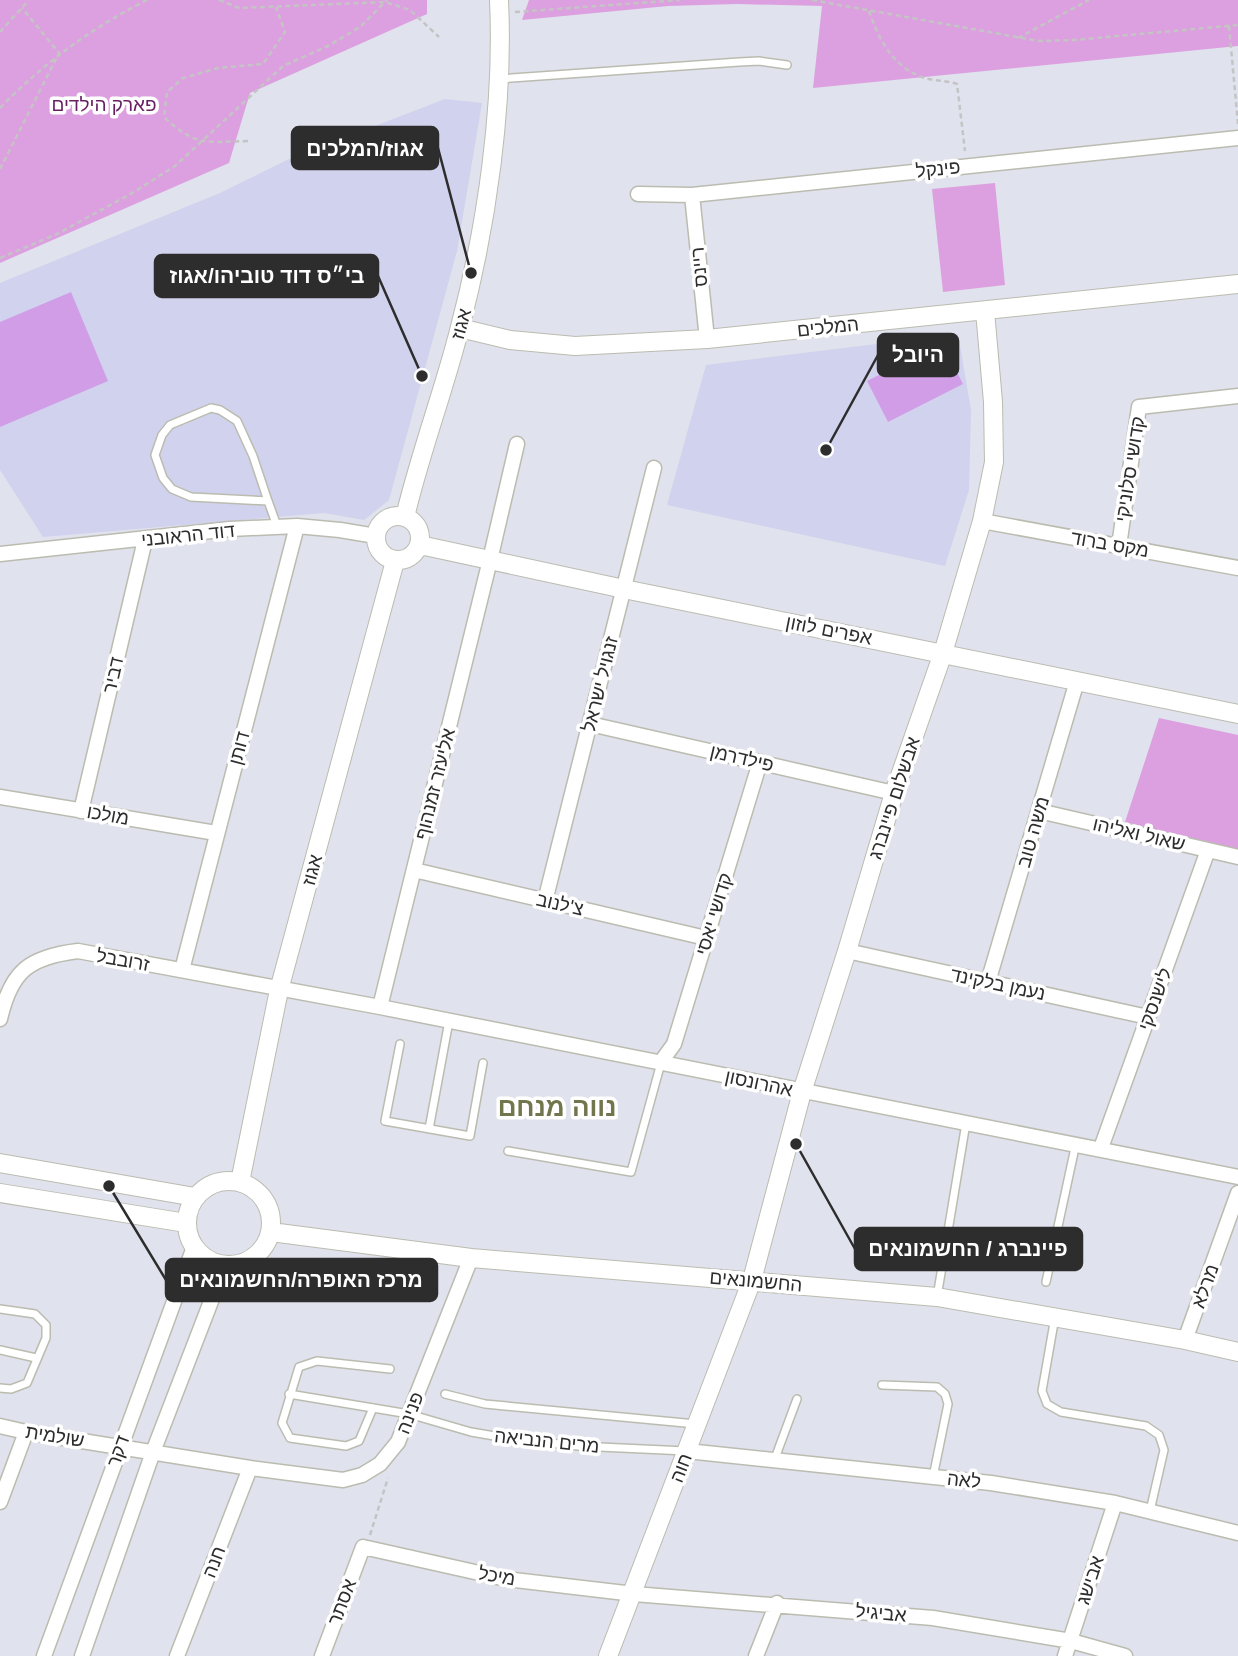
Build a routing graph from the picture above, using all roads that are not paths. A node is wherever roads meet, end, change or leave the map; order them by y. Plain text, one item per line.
1 (499, 6) edge
2 (787, 65) dead end
3 (498, 79) junction
4 (1238, 138) edge
5 (638, 194) dead end
6 (692, 195) junction
7 (1238, 284) edge
8 (985, 311) junction
9 (460, 328) junction
10 (707, 339) junction
11 (1238, 396) edge
12 (517, 444) dead end
13 (654, 468) dead end
14 (268, 501) junction
15 (405, 517) junction
16 (982, 521) junction
17 (297, 526) junction
18 (277, 527) junction
19 (376, 536) junction
20 (145, 540) junction
21 (420, 545) junction
22 (1119, 546) junction
23 (0, 554) edge
24 (490, 560) junction
25 (395, 561) junction
26 (1238, 568) edge
27 (624, 589) junction
28 (943, 653) junction
29 (1077, 681) junction
30 (1238, 714) edge
31 (590, 724) junction
32 (760, 762) junction
33 (894, 793) junction
34 (0, 797) edge
35 (81, 811) junction
36 (1039, 811) junction
37 (216, 834) junction
38 (1208, 850) junction
39 (1238, 857) edge
40 (414, 870) junction
41 (545, 901) junction
42 (706, 938) junction
43 (847, 951) junction
44 (182, 971) junction
45 (988, 982) junction
46 (279, 990) junction
47 (380, 1007) junction
48 (1148, 1017) junction
49 (0, 1019) edge
50 (449, 1021) junction
51 (400, 1044) dead end
52 (661, 1062) junction
53 (484, 1063) dead end
54 (803, 1092) junction
55 (966, 1122) junction
56 (429, 1129) junction
57 (1076, 1143) junction
58 (1101, 1148) junction
59 (508, 1151) dead end
60 (0, 1163) edge
61 (1238, 1177) edge
62 (240, 1182) junction
63 (0, 1193) edge
64 (1238, 1193) edge
65 (195, 1198) junction
66 (186, 1223) junction
67 (271, 1232) junction
68 (194, 1247) junction
69 (471, 1258) junction
70 (225, 1265) junction
71 (752, 1280) junction
72 (1046, 1282) dead end
73 (937, 1297) junction
74 (0, 1309) edge
75 (1055, 1317) junction
76 (1185, 1340) junction
77 (0, 1350) edge
78 (1238, 1352) edge
79 (36, 1358) junction
80 (390, 1369) dead end
81 (882, 1385) dead end
82 (0, 1388) edge
83 (289, 1394) junction
84 (445, 1394) dead end
85 (797, 1399) dead end
86 (373, 1408) junction
87 (410, 1414) junction
88 (697, 1424) junction
89 (0, 1426) edge
90 (26, 1432) junction
91 (120, 1446) junction
92 (153, 1451) junction
93 (687, 1451) junction
94 (774, 1461) junction
95 (250, 1468) junction
96 (933, 1477) junction
97 (0, 1502) edge
98 (1115, 1503) junction
99 (1150, 1512) junction
100 (1238, 1533) edge
101 (365, 1548) joint
102 (634, 1594) junction
103 (777, 1604) junction
104 (1071, 1640) junction
105 (44, 1656) edge
106 (82, 1656) edge
107 (177, 1656) edge
108 (322, 1656) edge
109 (608, 1656) edge
110 (756, 1656) edge
111 (1065, 1656) edge
112 (1125, 1656) edge

1 - 3 street, אגוז
2 - 3 lane
3 - 9 street, אגוז
4 - 6 street, פינקל
5 - 6 street, פינקל
6 - 10 street, ריינס
7 - 8 street, המלכים
8 - 10 street, המלכים
8 - 16 street, אבשלום פיינברג
9 - 10 street, המלכים
9 - 15 street, אגוז
11 - 22 street, קדושי סלוניקי
12 - 24 street, אליעזר זמנהוף
13 - 27 street, זנגויל ישראל
14 - 14 lane
14 - 18 lane
15 - 19 street
15 - 21 street
16 - 22 street, מקס ברוד
16 - 28 street, אבשלום פיינברג
17 - 18 street, דוד הראובני
17 - 19 street, דוד הראובני
17 - 37 street, דותן
18 - 20 street, דוד הראובני
19 - 25 street
20 - 23 street, דוד הראובני
20 - 35 street, דביר
21 - 24 street, אפרים לוזון
21 - 25 street
22 - 26 street, מקס ברוד
24 - 27 street, אפרים לוזון
24 - 40 street, אליעזר זמנהוף
25 - 46 street, אגוז
27 - 28 street, אפרים לוזון
27 - 31 street, זנגויל ישראל
28 - 29 street, אפרים לוזון
28 - 33 street, אבשלום פיינברג
29 - 30 street, אפרים לוזון
29 - 36 street, משה טוב
31 - 32 street, פילדרמן
31 - 41 street, זנגויל ישראל
32 - 33 street, פילדרמן
32 - 42 street, קדושי יאסי
33 - 43 street, אבשלום פיינברג
34 - 35 street, מולכו
35 - 37 street, מולכו
36 - 38 street, שאול ואליהו
36 - 45 street, משה טוב
37 - 44 street, דותן
38 - 39 street, שאול ואליהו
38 - 48 street, לישנסקי
40 - 41 street, צ'לנוב
40 - 47 street, אליעזר זמנהוף
41 - 42 street, צ'לנוב
42 - 52 street, קדושי יאסי
43 - 45 street, נעמן בלקינד
43 - 54 street, אבשלום פיינברג
44 - 46 street, זרובבל
44 - 49 street, זרובבל
45 - 48 street, נעמן בלקינד
46 - 47 street, אהרונסון
46 - 62 street, אגוז
47 - 50 street, אהרונסון
48 - 58 street, לישנסקי
50 - 52 street, אהרונסון
50 - 56 lane
51 - 56 lane
52 - 54 street, אהרונסון
52 - 59 lane
53 - 56 lane
54 - 55 street, אהרונסון
54 - 71 street, אבשלום פיינברג
55 - 57 street, אהרונסון
55 - 73 lane
57 - 58 street, אהרונסון
57 - 72 lane
58 - 61 street, אהרונסון
60 - 65 street
62 - 65 street
62 - 67 street
63 - 66 street
64 - 76 street, מרלא
65 - 66 street
66 - 68 street
67 - 69 street, החשמונאים
67 - 70 street
68 - 70 street
68 - 91 street, דקר
69 - 71 street, החשמונאים
69 - 87 street, פנינה
70 - 92 street, דקר
71 - 73 street, החשמונאים
71 - 88 street, חוה
73 - 75 street, החשמונאים
74 - 79 lane
75 - 76 street, החשמונאים
75 - 99 lane
76 - 78 street, החשמונאים
77 - 79 lane
79 - 82 lane
80 - 83 lane
81 - 96 lane
83 - 86 lane, מרים הנביאה
83 - 86 lane
84 - 88 lane
85 - 94 lane
86 - 87 lane, מרים הנביאה
87 - 93 lane, מרים הנביאה
87 - 95 street, פנינה
88 - 93 street, חוה
89 - 90 street, שולמית
90 - 91 street, שולמית
90 - 97 street
91 - 92 street, שולמית
91 - 105 street, דקר
92 - 95 street, פנינה
92 - 106 street, דקר
93 - 94 street, לאה
93 - 102 street, חוה
94 - 96 street, לאה
95 - 107 street, חנה
96 - 98 street, לאה
98 - 99 street, לאה
98 - 104 street, אבישג
99 - 100 street, לאה
101 - 102 street, מיכל
101 - 108 street, אסתר
102 - 103 street, אביגיל
102 - 109 street, חוה
103 - 104 street, אביגיל
103 - 110 street
104 - 111 street, אבישג
104 - 112 street, אביגיל

